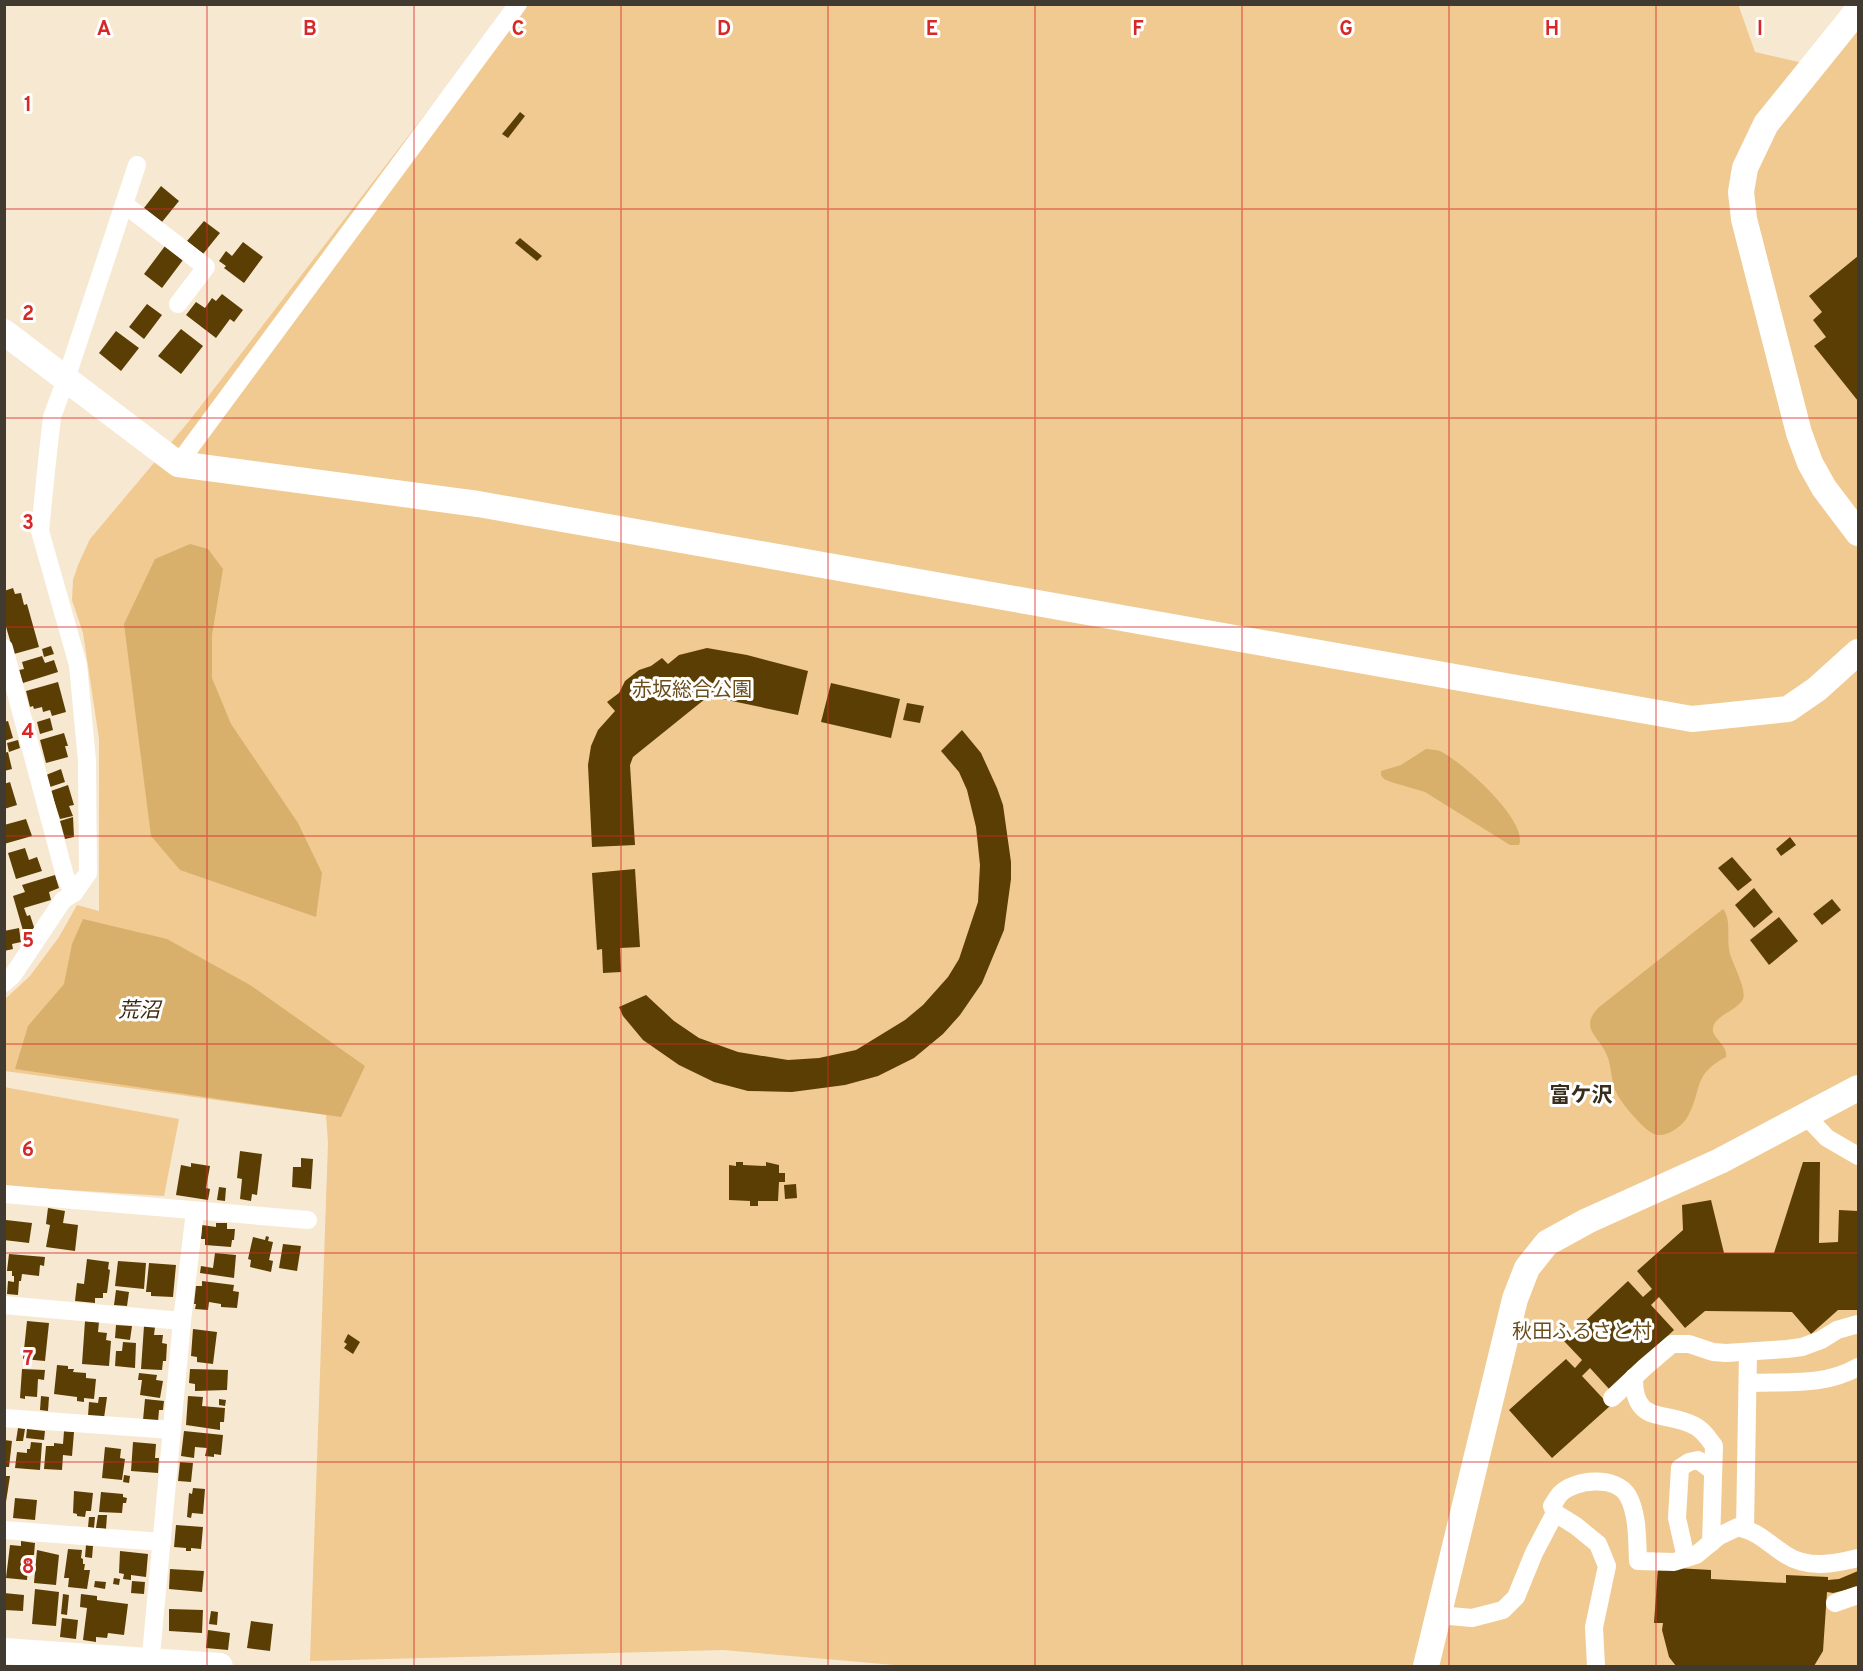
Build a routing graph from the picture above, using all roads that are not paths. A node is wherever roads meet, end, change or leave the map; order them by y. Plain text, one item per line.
1 (518, 4) edge
2 (1858, 10) edge
3 (137, 165) dead end
4 (124, 204) junction
5 (178, 304) dead end
6 (4, 333) edge
7 (66, 379) junction
8 (178, 464) junction
9 (1858, 533) edge
10 (4, 648) edge
11 (1858, 652) edge
12 (74, 893) junction
13 (4, 983) edge
14 (1858, 1088) edge
15 (1806, 1116) junction
16 (1858, 1156) edge
17 (4, 1194) edge
18 (195, 1211) junction
19 (308, 1220) dead end
20 (4, 1305) edge
21 (182, 1321) junction
22 (1858, 1324) edge
23 (1748, 1352) junction
24 (1858, 1367) edge
25 (1634, 1377) junction
26 (1748, 1383) junction
27 (1612, 1398) dead end
28 (4, 1418) edge
29 (172, 1430) junction
30 (1714, 1446) junction
31 (1746, 1446) junction
32 (1713, 1471) junction
33 (1555, 1513) junction
34 (1745, 1529) junction
35 (4, 1530) edge
36 (162, 1542) junction
37 (1711, 1543) junction
38 (1686, 1558) junction
39 (1858, 1558) edge
40 (1858, 1595) edge
41 (1835, 1603) dead end
42 (1439, 1616) junction
43 (4, 1651) edge
44 (150, 1665) edge
45 (220, 1666) edge
46 (1426, 1666) edge
47 (1596, 1666) edge

1 - 8 street
2 - 9 street
3 - 4 street
4 - 5 street
4 - 7 street
6 - 7 street
7 - 8 street
7 - 12 street
8 - 11 street
10 - 12 street
12 - 13 street
14 - 15 street
15 - 16 street
15 - 42 street
17 - 18 street
18 - 19 street
18 - 21 street
20 - 21 street
21 - 29 street
22 - 23 street
23 - 25 street
23 - 26 street
24 - 26 street
25 - 27 street
25 - 30 street
26 - 31 street
28 - 29 street
29 - 36 street
30 - 31 street
30 - 32 street
31 - 34 street
32 - 37 street
32 - 38 street
33 - 38 street
33 - 42 street
33 - 47 street
34 - 37 street
34 - 39 street
35 - 36 street
36 - 44 street
37 - 38 street
40 - 41 street
42 - 46 street
43 - 44 street
44 - 45 street

